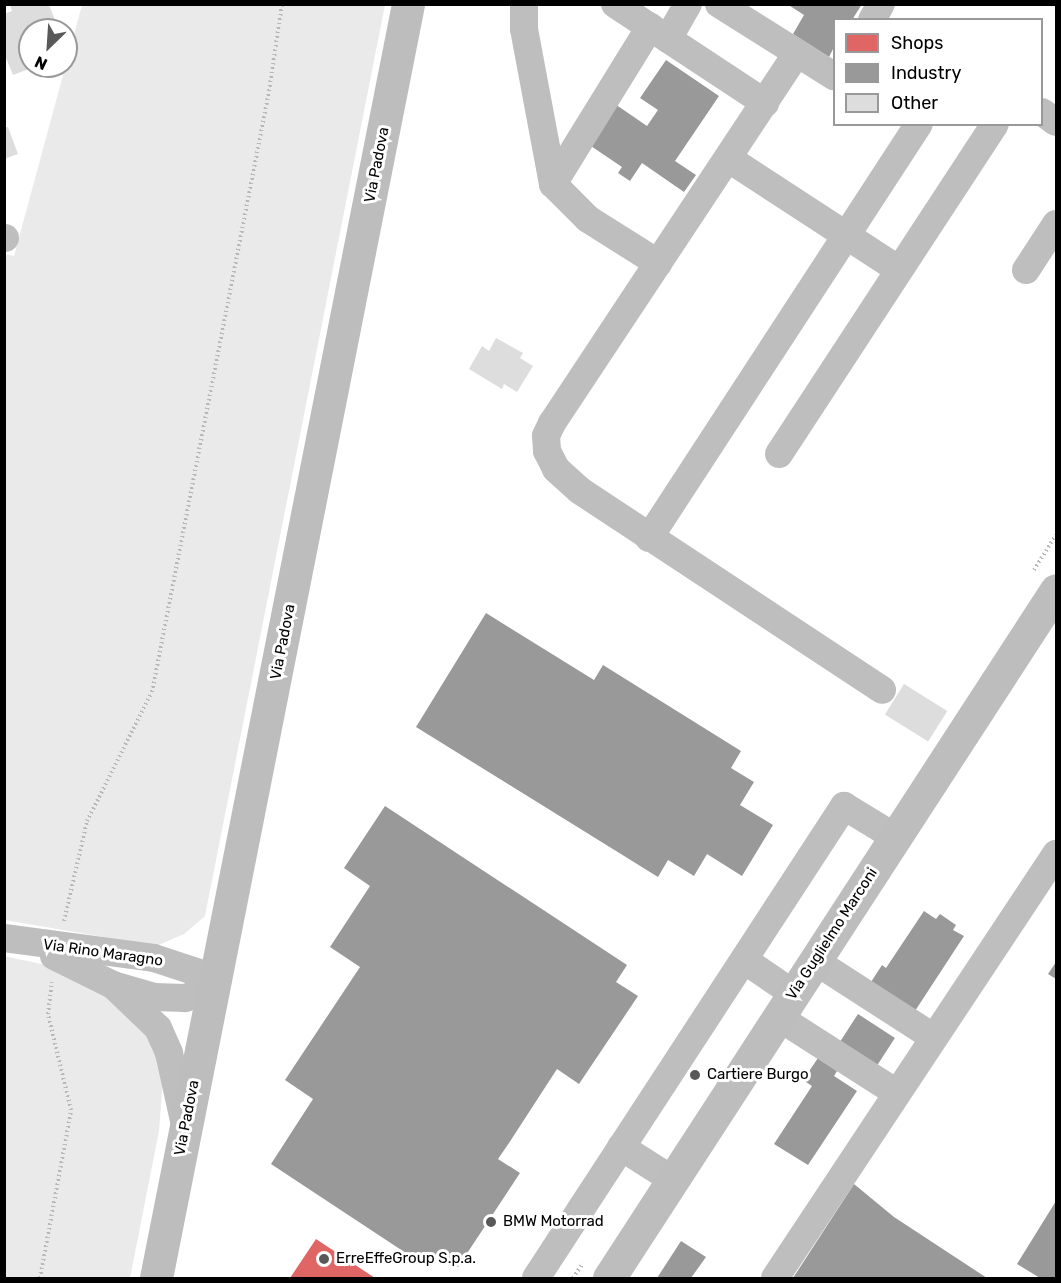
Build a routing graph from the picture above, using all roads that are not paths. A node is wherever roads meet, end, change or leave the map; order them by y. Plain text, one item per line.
1 (408, 4) edge
2 (524, 4) edge
3 (615, 4) edge
4 (688, 4) edge
5 (719, 4) edge
6 (881, 4) edge
7 (873, 18) edge
8 (659, 33) junction
9 (797, 53) junction
10 (833, 75) edge
11 (765, 103) junction
12 (1043, 113) edge
13 (1056, 122) edge
14 (918, 126) edge
15 (994, 126) edge
16 (729, 159) junction
17 (553, 184) junction
18 (1056, 224) edge
19 (846, 236) junction
20 (658, 263) junction
21 (899, 270) junction
22 (1026, 270) dead end
23 (779, 454) dead end
24 (649, 538) junction
25 (1056, 590) edge
26 (882, 690) dead end
27 (895, 837) junction
28 (1056, 854) edge
29 (13, 940) edge
30 (58, 952) junction
31 (744, 960) junction
32 (815, 961) junction
33 (215, 978) junction
34 (113, 985) junction
35 (786, 1006) junction
36 (933, 1037) junction
37 (897, 1093) junction
38 (185, 1125) junction
39 (621, 1147) junction
40 (673, 1180) junction
41 (156, 1278) edge
42 (536, 1278) edge
43 (609, 1278) edge
44 (775, 1278) edge

1 - 33 main road, Via Padova
2 - 17 street
3 - 8 street
4 - 8 street
5 - 9 street
6 - 7 street
8 - 11 street
8 - 17 street
9 - 10 street
9 - 11 street
11 - 16 street
12 - 13 street
14 - 19 street
15 - 21 street
16 - 19 street
16 - 20 street
17 - 20 street
18 - 22 street
19 - 21 street
19 - 24 street
20 - 24 street
21 - 23 street
24 - 26 street
25 - 27 main road, Via Guglielmo Marconi
27 - 31 street
27 - 32 main road, Via Guglielmo Marconi
28 - 36 street
29 - 30 street, Via Rino Maragno
30 - 33 street, Via Rino Maragno
30 - 34 street, Via Rino Maragno
31 - 35 street
31 - 39 street
32 - 35 main road, Via Guglielmo Marconi
32 - 36 street
33 - 34 street, Via Rino Maragno
33 - 38 main road, Via Padova
34 - 38 street, Via Rino Maragno
35 - 37 street
35 - 40 main road, Via Guglielmo Marconi
36 - 37 street
37 - 44 street
38 - 41 main road, Via Padova
39 - 40 street
39 - 42 street
40 - 43 main road, Via Guglielmo Marconi

